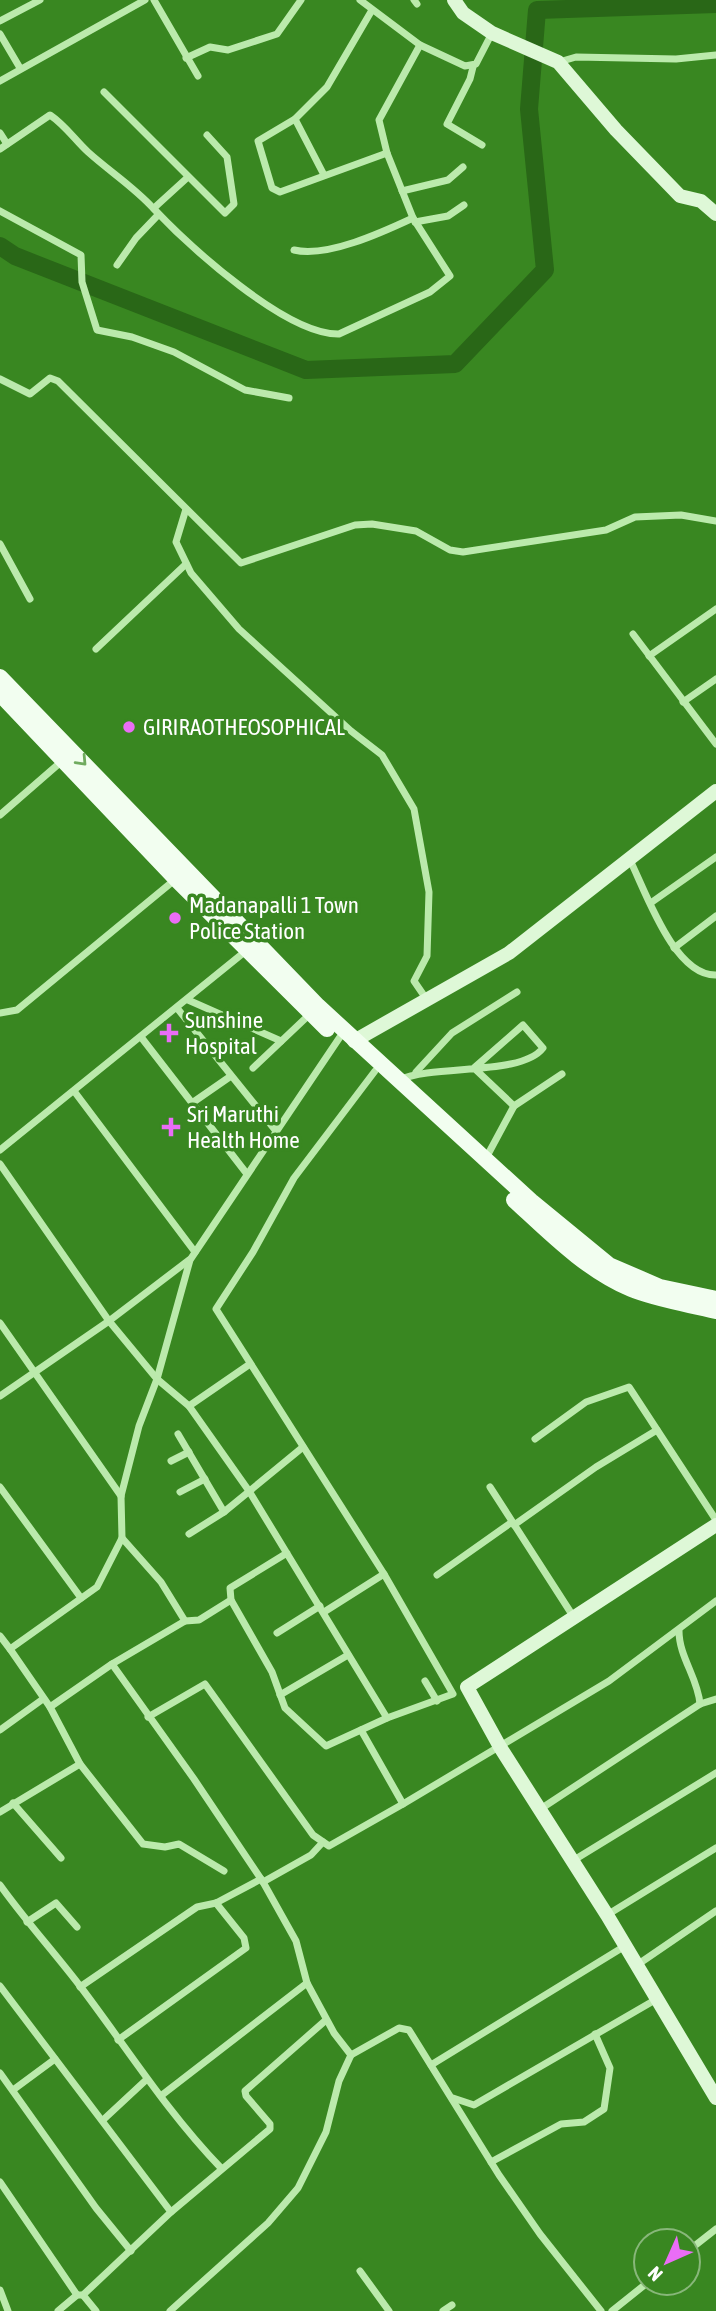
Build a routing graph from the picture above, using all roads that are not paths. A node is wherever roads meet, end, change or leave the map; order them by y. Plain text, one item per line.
1 (40, 0) edge
2 (145, 0) edge
3 (154, 0) edge
4 (301, 0) edge
5 (360, 0) edge
6 (454, 0) edge
7 (372, 10) junction
8 (0, 21) edge
9 (0, 34) edge
10 (496, 35) junction
11 (420, 45) junction
12 (716, 55) edge
13 (186, 58) junction
14 (558, 62) junction
15 (472, 67) junction
16 (20, 68) junction
17 (198, 76) dead end
18 (0, 80) edge
19 (104, 92) dead end
20 (295, 119) junction
21 (0, 133) edge
22 (207, 135) dead end
23 (7, 144) junction
24 (482, 145) dead end
25 (0, 149) edge
26 (387, 153) junction
27 (463, 167) dead end
28 (324, 175) junction
29 (188, 177) junction
30 (402, 191) junction
31 (464, 205) dead end
32 (0, 211) edge
33 (156, 212) junction
34 (716, 214) edge
35 (414, 220) junction
36 (295, 250) dead end
37 (117, 265) dead end
38 (0, 379) edge
39 (289, 397) dead end
40 (186, 509) junction
41 (716, 521) edge
42 (0, 544) edge
43 (186, 564) junction
44 (30, 599) dead end
45 (716, 610) edge
46 (633, 634) dead end
47 (96, 649) dead end
48 (649, 656) junction
49 (0, 677) edge
50 (716, 679) edge
51 (0, 694) edge
52 (683, 702) junction
53 (716, 744) edge
54 (62, 760) junction
55 (716, 791) edge
56 (0, 815) edge
57 (628, 857) junction
58 (716, 857) edge
59 (180, 875) junction
60 (652, 902) junction
61 (716, 916) edge
62 (252, 946) junction
63 (674, 948) junction
64 (716, 975) edge
65 (517, 992) dead end
66 (188, 1000) junction
67 (427, 1000) junction
68 (177, 1008) junction
69 (0, 1013) edge
70 (310, 1014) junction
71 (141, 1037) junction
72 (346, 1037) junction
73 (281, 1041) junction
74 (253, 1068) dead end
75 (474, 1068) junction
76 (375, 1071) junction
77 (415, 1073) junction
78 (562, 1074) dead end
79 (231, 1076) junction
80 (398, 1080) junction
81 (74, 1091) junction
82 (192, 1103) junction
83 (514, 1106) junction
84 (276, 1131) junction
85 (1, 1147) edge
86 (486, 1159) junction
87 (0, 1164) edge
88 (247, 1174) junction
89 (195, 1252) junction
90 (190, 1260) junction
91 (716, 1300) edge
92 (716, 1311) edge
93 (109, 1321) junction
94 (0, 1323) edge
95 (250, 1364) junction
96 (34, 1373) junction
97 (157, 1379) junction
98 (0, 1396) edge
99 (189, 1406) junction
100 (657, 1430) junction
101 (178, 1434) dead end
102 (535, 1439) dead end
103 (303, 1447) junction
104 (189, 1452) junction
105 (171, 1461) dead end
106 (205, 1479) junction
107 (0, 1487) edge
108 (490, 1487) dead end
109 (248, 1491) junction
110 (180, 1492) dead end
111 (121, 1496) junction
112 (224, 1512) junction
113 (716, 1522) edge
114 (513, 1523) junction
115 (189, 1534) dead end
116 (122, 1538) junction
117 (287, 1553) junction
118 (384, 1574) junction
119 (437, 1575) dead end
120 (81, 1598) junction
121 (231, 1600) junction
122 (716, 1601) edge
123 (322, 1609) junction
124 (573, 1616) junction
125 (185, 1621) junction
126 (679, 1631) junction
127 (277, 1633) dead end
128 (4, 1643) edge
129 (348, 1655) junction
130 (112, 1664) junction
131 (425, 1681) dead end
132 (460, 1690) junction
133 (280, 1695) junction
134 (43, 1699) junction
135 (716, 1699) edge
136 (437, 1701) junction
137 (700, 1704) junction
138 (50, 1707) junction
139 (148, 1717) junction
140 (387, 1718) junction
141 (0, 1730) edge
142 (361, 1730) junction
143 (500, 1747) junction
144 (80, 1764) junction
145 (716, 1773) edge
146 (13, 1803) junction
147 (404, 1804) junction
148 (542, 1808) junction
149 (0, 1812) edge
150 (323, 1842) junction
151 (716, 1848) edge
152 (61, 1858) dead end
153 (574, 1860) junction
154 (224, 1871) dead end
155 (262, 1881) junction
156 (0, 1885) edge
157 (216, 1902) junction
158 (716, 1911) edge
159 (607, 1915) junction
160 (27, 1922) junction
161 (77, 1927) dead end
162 (625, 1946) junction
163 (636, 1966) junction
164 (307, 1983) junction
165 (0, 1986) edge
166 (80, 1987) junction
167 (655, 2000) junction
168 (326, 2020) junction
169 (595, 2034) junction
170 (118, 2040) junction
171 (351, 2055) junction
172 (55, 2059) junction
173 (431, 2065) junction
174 (0, 2073) edge
175 (146, 2080) junction
176 (12, 2090) junction
177 (162, 2095) junction
178 (453, 2098) junction
179 (716, 2098) edge
180 (103, 2120) junction
181 (491, 2162) junction
182 (221, 2168) junction
183 (0, 2182) edge
184 (171, 2212) junction
185 (716, 2229) edge
186 (702, 2240) edge
187 (131, 2251) junction
188 (360, 2271) dead end
189 (0, 2290) edge
190 (80, 2295) junction
191 (632, 2295) edge
192 (452, 2305) dead end
193 (8, 2311) edge
194 (58, 2311) edge
195 (96, 2311) edge
196 (170, 2311) edge
197 (389, 2311) edge
198 (443, 2311) edge
199 (601, 2311) edge
200 (612, 2311) edge

1 - 8 street
2 - 16 street
3 - 13 street
4 - 13 street
5 - 7 street
6 - 10 main road
7 - 11 street
7 - 20 street
9 - 16 street
10 - 14 main road
10 - 15 street
11 - 15 street
11 - 26 street
12 - 14 street
13 - 17 street
14 - 34 main road
15 - 24 street
16 - 18 street
19 - 29 street
20 - 28 street
20 - 28 street
21 - 23 street
22 - 29 street
23 - 25 street
23 - 33 street
26 - 28 street
26 - 30 street
27 - 30 street
29 - 33 street
30 - 35 street
31 - 35 street
32 - 39 street
33 - 35 street
33 - 37 street
35 - 36 street
38 - 40 street
40 - 41 street
40 - 43 street
42 - 44 street
43 - 47 street
43 - 67 street
45 - 48 street
46 - 48 street
48 - 52 street
49 -> 59 main road
50 - 52 street
51 - 54 main road
52 - 53 street
54 - 56 street
54 - 59 main road
55 - 57 main road
57 - 60 street
57 - 67 main road
58 - 60 street
59 - 62 main road
59 - 69 street
60 - 63 street
61 - 63 street
62 - 66 street
62 - 70 main road
62 - 72 main road
63 - 64 street
65 - 77 street
66 - 68 street
66 - 73 street
67 - 72 main road
68 - 71 street
68 - 79 street
70 - 72 main road
70 - 73 street
71 - 81 street
71 - 82 street
72 - 76 main road
72 - 80 main road
72 - 84 street
73 - 74 street
75 - 75 street
75 - 77 street
75 - 83 street
76 - 92 main road
76 - 95 street
77 - 80 street
78 - 83 street
79 - 82 street
79 - 84 street
80 - 86 main road
81 - 85 street
81 - 89 street
82 - 88 street
83 - 86 street
84 - 88 street
86 - 91 main road
87 - 93 street
88 - 89 street
89 - 90 street
90 - 93 street
90 - 97 street
93 - 96 street
93 - 97 street
94 - 96 street
95 - 99 street
95 - 103 street
96 - 98 street
96 - 111 street
97 - 99 street
97 - 111 street
99 - 109 street
100 - 102 street
100 - 113 street
100 - 114 street
101 - 104 street
103 - 109 street
103 - 118 street
104 - 105 street
104 - 106 street
106 - 110 street
106 - 112 street
107 - 120 street
108 - 114 street
109 - 112 street
109 - 117 street
111 - 116 street
112 - 115 street
113 - 124 main road
114 - 119 street
114 - 124 street
116 - 120 street
116 - 125 street
117 - 121 street
117 - 123 street
118 - 123 street
118 - 132 street
120 - 128 street
121 - 125 street
121 - 133 street
122 - 126 street
123 - 127 street
123 - 129 street
124 - 132 main road
125 - 130 street
126 - 137 street
126 - 143 street
128 - 134 street
129 - 133 street
129 - 140 street
130 - 138 street
130 - 139 street
131 - 136 street
132 - 136 street
132 - 143 main road
133 - 142 street
134 - 138 street
134 - 141 street
135 - 137 street
136 - 140 street
137 - 148 street
138 - 144 street
139 - 150 street
139 - 155 street
140 - 142 street
142 - 147 street
143 - 147 street
143 - 148 main road
144 - 146 street
144 - 154 street
145 - 153 street
146 - 149 street
146 - 152 street
147 - 150 street
148 - 153 main road
150 - 155 street
151 - 159 street
153 - 159 main road
155 - 157 street
155 - 164 street
156 - 160 street
157 - 166 street
157 - 170 street
158 - 163 street
159 - 162 main road
160 - 161 street
160 - 166 street
162 - 163 main road
162 - 173 street
163 - 167 main road
164 - 168 street
164 - 177 street
165 - 172 street
166 - 170 street
167 - 169 street
167 - 179 main road
168 - 171 street
168 - 182 street
169 - 178 street
169 - 181 street
170 - 175 street
171 - 173 street
171 - 196 street
172 - 176 street
172 - 180 street
173 - 178 street
174 - 176 street
175 - 177 street
175 - 180 street
176 - 187 street
177 - 182 street
178 - 181 street
180 - 184 street
181 - 199 street
182 - 184 street
183 - 190 street
184 - 187 street
185 - 186 street
187 - 190 street
188 - 197 street
189 - 193 street
190 - 194 street
190 - 195 street
191 - 200 street
192 - 198 street

